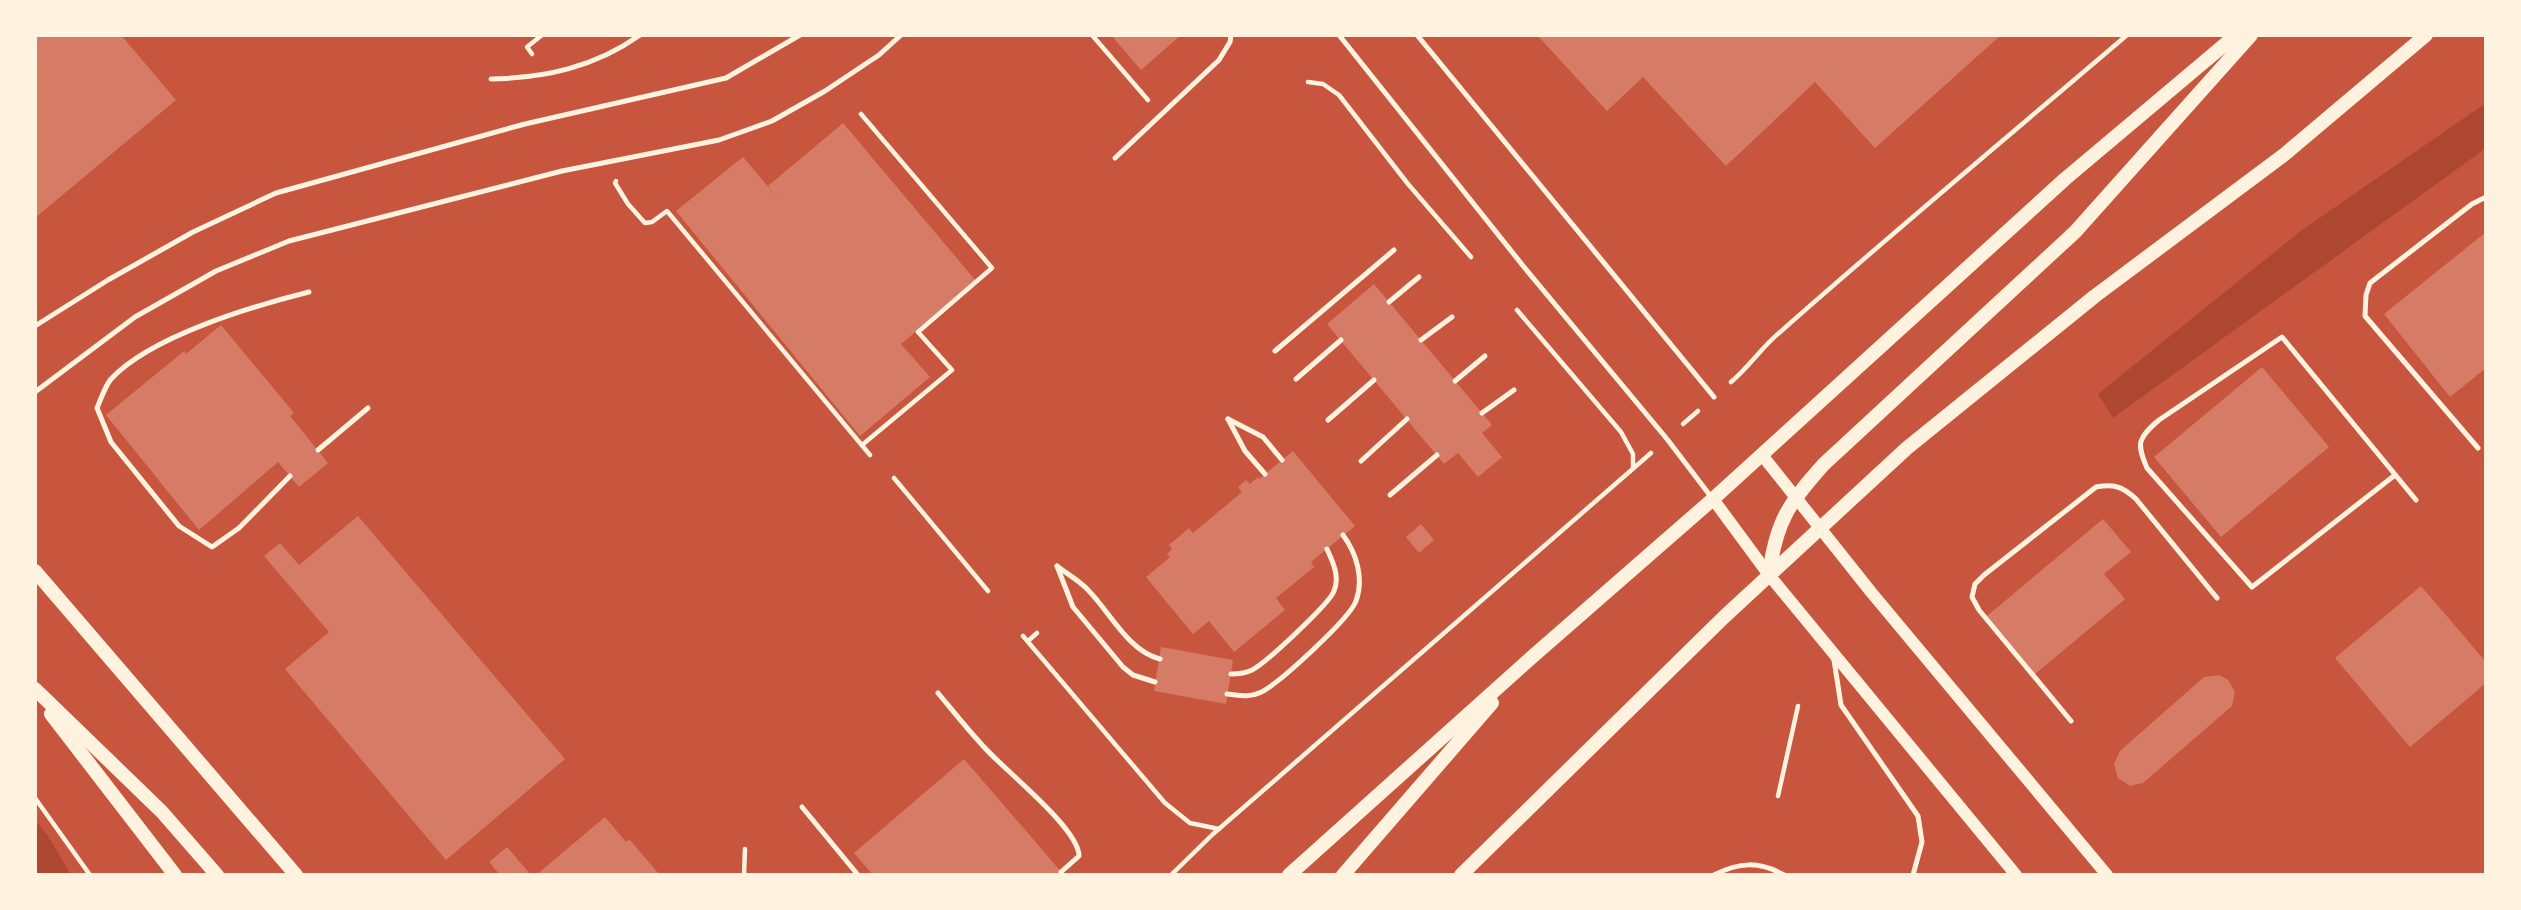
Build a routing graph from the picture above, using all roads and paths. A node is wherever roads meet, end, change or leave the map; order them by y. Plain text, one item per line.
1 (542, 35) edge
2 (640, 35) edge
3 (800, 35) edge
4 (901, 35) edge
5 (1092, 35) edge
6 (1231, 35) edge
7 (1339, 35) edge
8 (1417, 35) edge
9 (2127, 35) edge
10 (2236, 35) edge
11 (2251, 35) edge
12 (2426, 35) edge
13 (533, 55) dead end
14 (491, 79) dead end
15 (1308, 82) dead end
16 (1148, 101) dead end
17 (861, 114) dead end
18 (1115, 158) dead end
19 (2486, 197) edge
20 (667, 211) dead end
21 (1394, 250) dead end
22 (1471, 257) dead end
23 (1419, 277) dead end
24 (309, 292) dead end
25 (1389, 302) dead end
26 (1517, 310) dead end
27 (1452, 317) dead end
28 (35, 326) edge
29 (1341, 340) dead end
30 (1421, 340) dead end
31 (1275, 351) dead end
32 (1485, 356) dead end
33 (1296, 379) dead end
34 (1374, 380) dead end
35 (1455, 381) dead end
36 (1514, 390) dead end
37 (35, 392) edge
38 (1714, 397) junction
39 (368, 408) dead end
40 (1482, 413) dead end
41 (1407, 419) dead end
42 (1328, 420) dead end
43 (1667, 439) junction
44 (862, 446) junction
45 (2478, 448) dead end
46 (318, 450) dead end
47 (870, 455) dead end
48 (1437, 455) dead end
49 (1762, 455) junction
50 (1282, 460) dead end
51 (1361, 461) dead end
52 (1632, 469) junction
53 (1265, 474) dead end
54 (2395, 475) junction
55 (290, 476) dead end
56 (894, 478) dead end
57 (1390, 495) dead end
58 (1795, 496) junction
59 (1713, 499) junction
60 (2416, 500) dead end
61 (1818, 528) junction
62 (1343, 535) dead end
63 (1327, 549) dead end
64 (35, 571) edge
65 (1769, 575) junction
66 (988, 592) dead end
67 (2217, 598) dead end
68 (1037, 633) dead end
69 (1023, 636) dead end
70 (1028, 641) junction
71 (1832, 650) junction
72 (1532, 657) junction
73 (1160, 659) dead end
74 (1231, 674) dead end
75 (1155, 682) dead end
76 (35, 691) edge
77 (938, 693) dead end
78 (1227, 694) dead end
79 (1798, 706) dead end
80 (2071, 721) dead end
81 (1778, 796) dead end
82 (35, 798) edge
83 (802, 807) dead end
84 (1219, 829) junction
85 (745, 849) dead end
86 (1061, 872) dead end
87 (90, 875) edge
88 (175, 875) edge
89 (217, 875) edge
90 (296, 875) edge
91 (744, 875) edge
92 (858, 875) edge
93 (1171, 875) edge
94 (1289, 875) edge
95 (1343, 875) edge
96 (1461, 875) edge
97 (1714, 875) edge
98 (1783, 875) edge
99 (1913, 875) edge
100 (2016, 875) edge
101 (2107, 875) edge

1 - 13 path
2 - 14 lane
3 - 28 lane
4 - 37 lane
5 - 16 path
6 - 18 lane
7 - 43 lane
8 - 38 lane
9 - 38 path
10 - 49 main road
11 - 58 main road
12 - 61 main road
15 - 22 path
17 - 44 path
19 - 45 lane
20 - 44 path
21 - 31 lane
23 - 25 lane
24 - 55 lane
26 - 52 path
27 - 30 lane
29 - 33 lane
32 - 35 lane
34 - 42 lane
36 - 40 lane
38 - 43 path
39 - 46 lane
41 - 51 lane
43 - 52 path
43 - 59 lane
44 - 47 path
48 - 57 lane
49 - 58 street
49 - 59 main road
50 - 53 lane
52 - 84 path
54 - 54 lane
54 - 60 lane
56 - 66 path
58 - 61 street
58 - 65 main road
59 - 65 street
59 - 72 main road
61 - 65 main road
61 - 101 street
62 - 78 lane
63 - 74 lane
64 - 90 main road
65 - 71 street
65 - 96 main road
67 - 80 lane
68 - 70 path
69 - 70 path
70 - 84 path
71 - 99 lane
71 - 100 street
72 - 94 main road
72 - 95 main road
73 - 75 lane
76 - 88 main road
76 - 89 main road
77 - 86 lane
79 - 81 path
82 - 87 path
83 - 92 lane
84 - 93 path
85 - 91 path
97 - 98 lane

